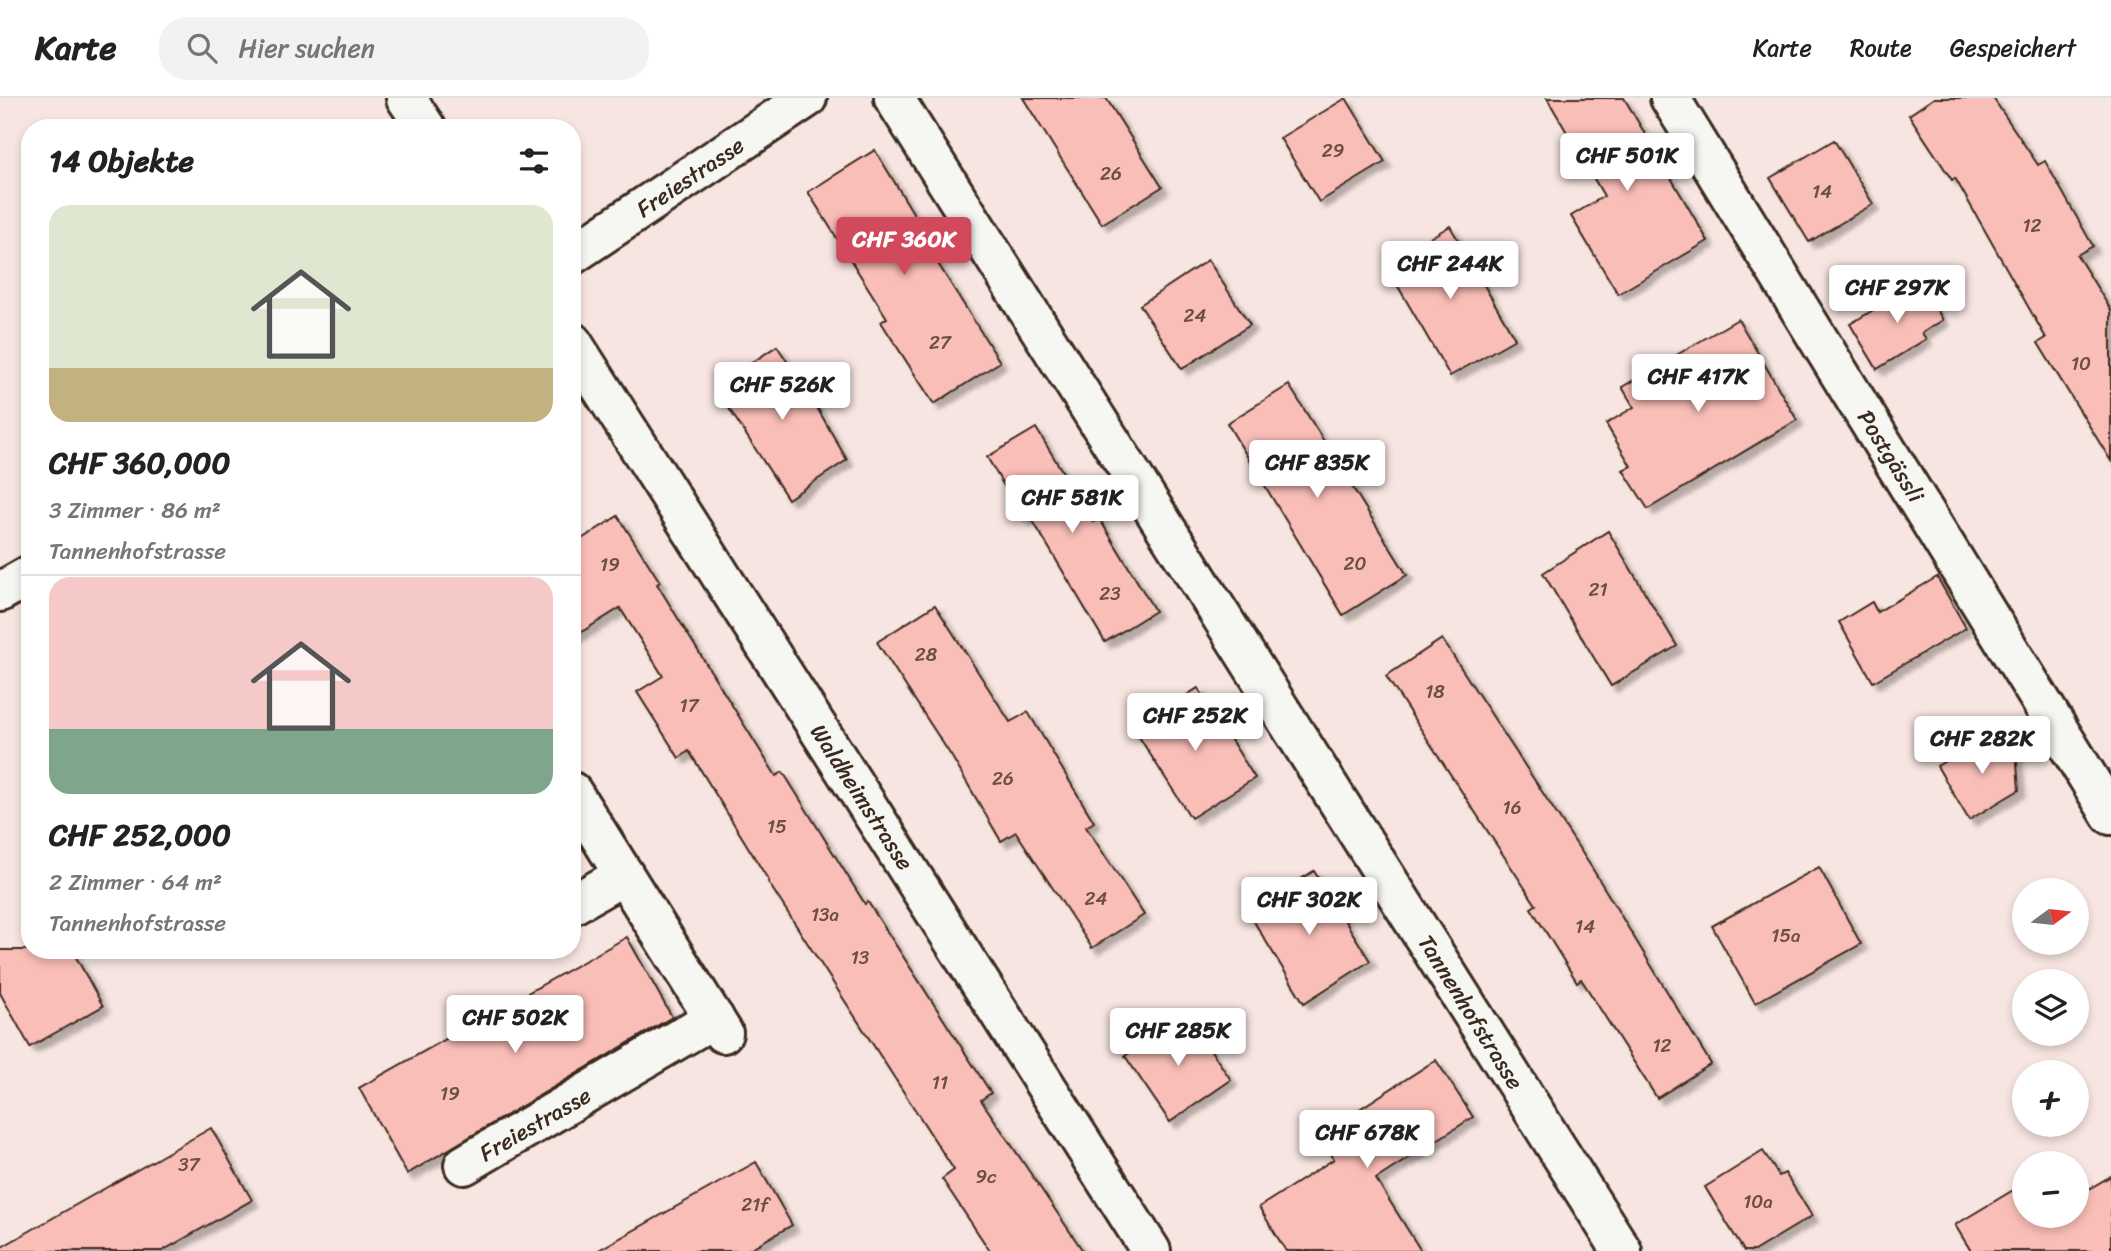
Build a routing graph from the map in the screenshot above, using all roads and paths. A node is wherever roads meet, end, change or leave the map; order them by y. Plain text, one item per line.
1 (406, 98) edge
2 (807, 98) edge
3 (894, 98) edge
4 (1670, 98) edge
5 (420, 119) edge
6 (581, 249) edge
7 (581, 356) edge
8 (21, 580) edge
9 (0, 592) edge
10 (581, 806) edge
11 (2111, 815) edge
12 (624, 875) junction
13 (581, 900) edge
14 (464, 1166) dead end
15 (1151, 1251) edge
16 (1622, 1251) edge

1 - 5 street
2 - 6 street, Freiestrasse
3 - 16 street, Tannenhofstrasse
4 - 11 street, Postgässli
7 - 15 street, Waldheimstrasse
8 - 9 street
10 - 12 street, Freiestrasse
12 - 13 street
12 - 14 street, Freiestrasse

